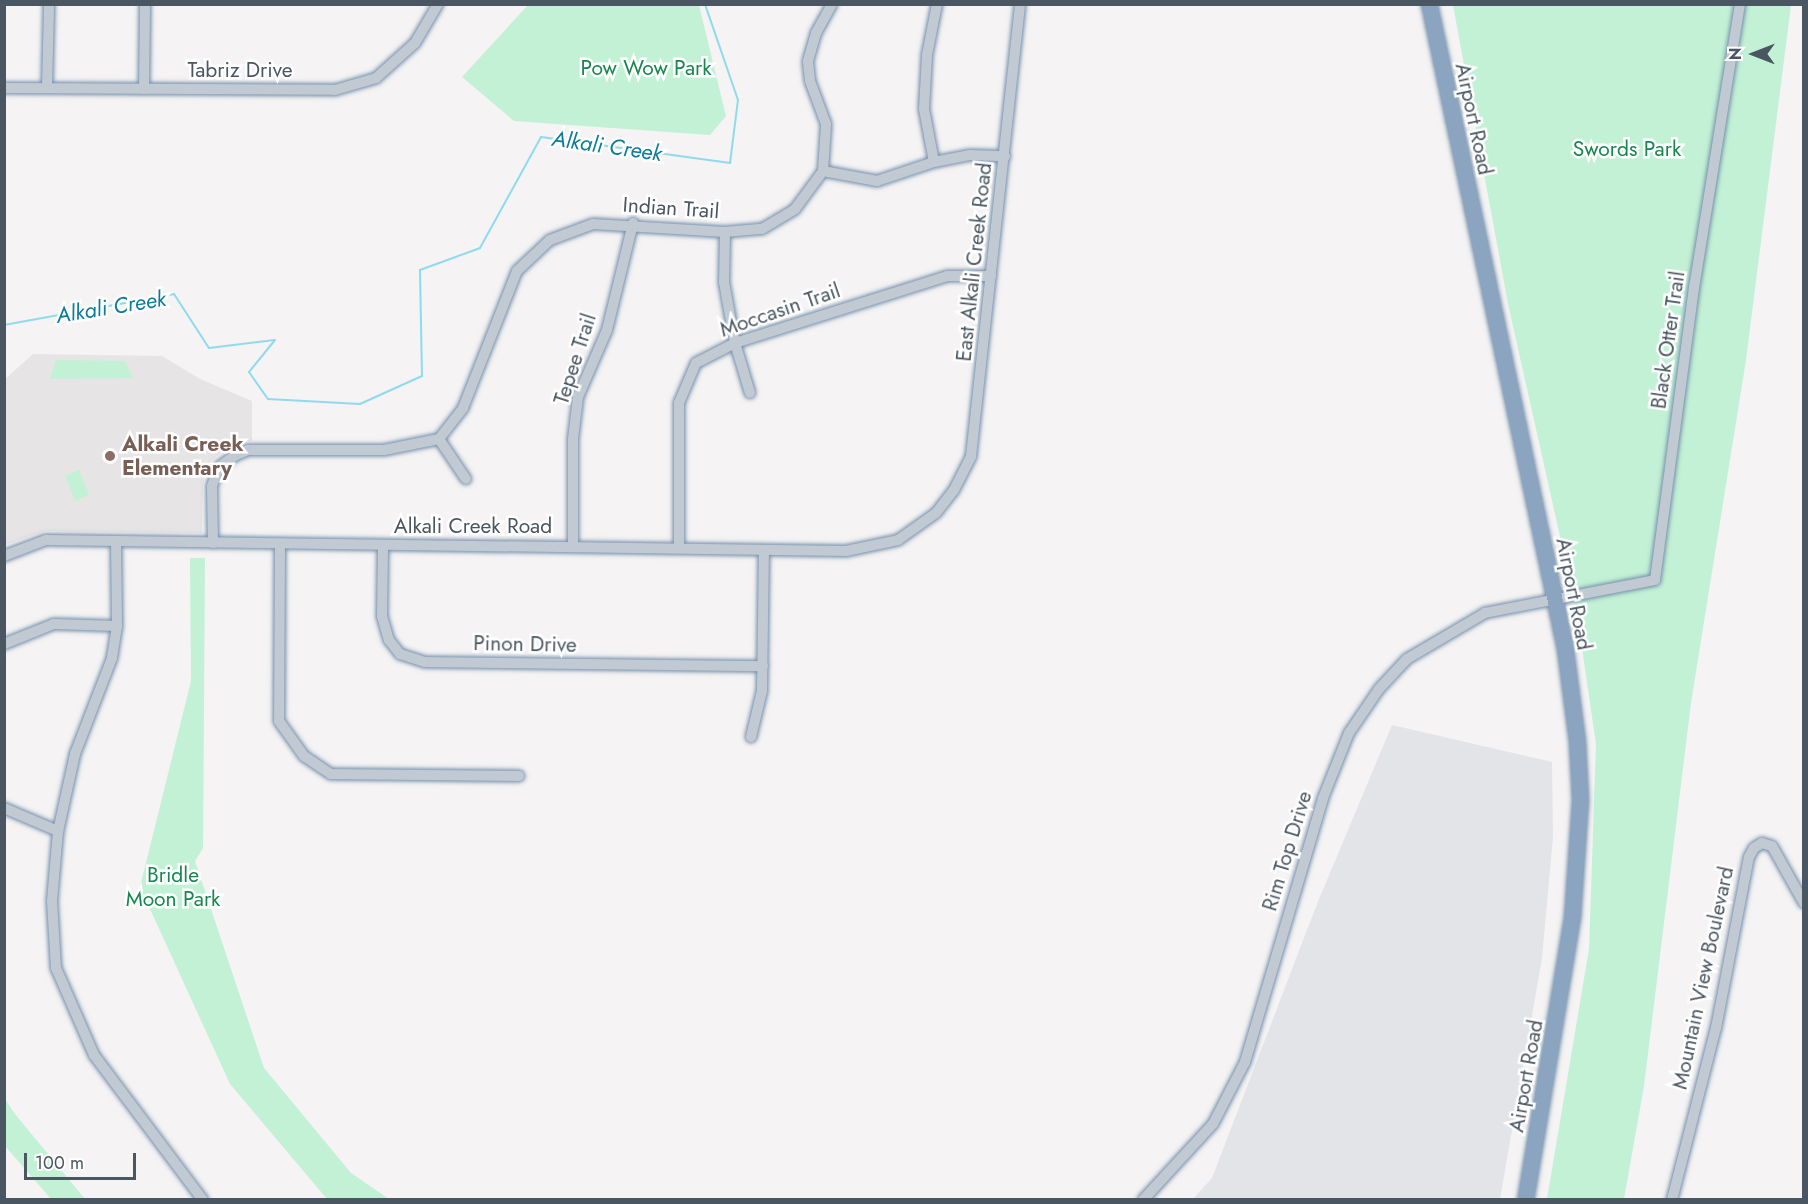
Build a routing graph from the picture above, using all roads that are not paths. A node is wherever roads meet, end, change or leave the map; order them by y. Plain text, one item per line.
1 (49, 4) edge
2 (145, 4) edge
3 (438, 4) edge
4 (832, 4) edge
5 (937, 4) edge
6 (1020, 4) edge
7 (1429, 4) edge
8 (1740, 4) edge
9 (4, 88) edge
10 (47, 88) junction
11 (144, 89) junction
12 (1005, 156) junction
13 (934, 162) junction
14 (823, 171) junction
15 (633, 223) junction
16 (726, 232) junction
17 (991, 276) junction
18 (735, 343) junction
19 (750, 393) dead end
20 (440, 439) junction
21 (466, 479) dead end
22 (936, 513) joint
23 (116, 542) junction
24 (213, 543) junction
25 (280, 544) junction
26 (573, 545) junction
27 (383, 547) junction
28 (679, 548) junction
29 (764, 551) junction
30 (4, 556) edge
31 (1554, 597) junction
32 (117, 626) junction
33 (4, 644) edge
34 (763, 666) junction
35 (751, 737) dead end
36 (519, 776) dead end
37 (4, 808) edge
38 (58, 831) junction
39 (1803, 903) edge
40 (203, 1200) edge
41 (1143, 1200) edge
42 (1525, 1200) edge
43 (1672, 1200) edge

1 - 10 street
2 - 11 street
3 - 11 street, Tabriz Drive
4 - 14 street
5 - 13 street
6 - 12 street, East Alkali Creek Road
7 - 31 highway, Airport Road
8 - 31 street, Black Otter Trail
9 - 10 street, Tabriz Drive
10 - 11 street, Tabriz Drive
12 - 13 street
12 - 17 street, East Alkali Creek Road
13 - 14 street
14 - 16 street, Indian Trail
15 - 16 street, Indian Trail
15 - 20 street, Indian Trail
15 - 26 street, Tepee Trail
16 - 18 street
17 - 18 street, Moccasin Trail
17 - 22 street, East Alkali Creek Road
18 - 19 street
18 - 28 street, Moccasin Trail
20 - 21 street
20 - 24 street
22 - 29 street, Alkali Creek Road
23 - 24 street, Alkali Creek Road
23 - 30 street, Alkali Creek Road
23 - 32 street
24 - 25 street, Alkali Creek Road
25 - 27 street, Alkali Creek Road
25 - 36 street
26 - 27 street, Alkali Creek Road
26 - 28 street, Alkali Creek Road
27 - 34 street, Pinon Drive
28 - 29 street, Alkali Creek Road
29 - 34 street
31 - 41 street, Rim Top Drive
31 - 42 highway, Airport Road
32 - 33 street
32 - 38 street
34 - 35 street
37 - 38 street
38 - 40 street
39 - 43 street, Mountain View Boulevard

